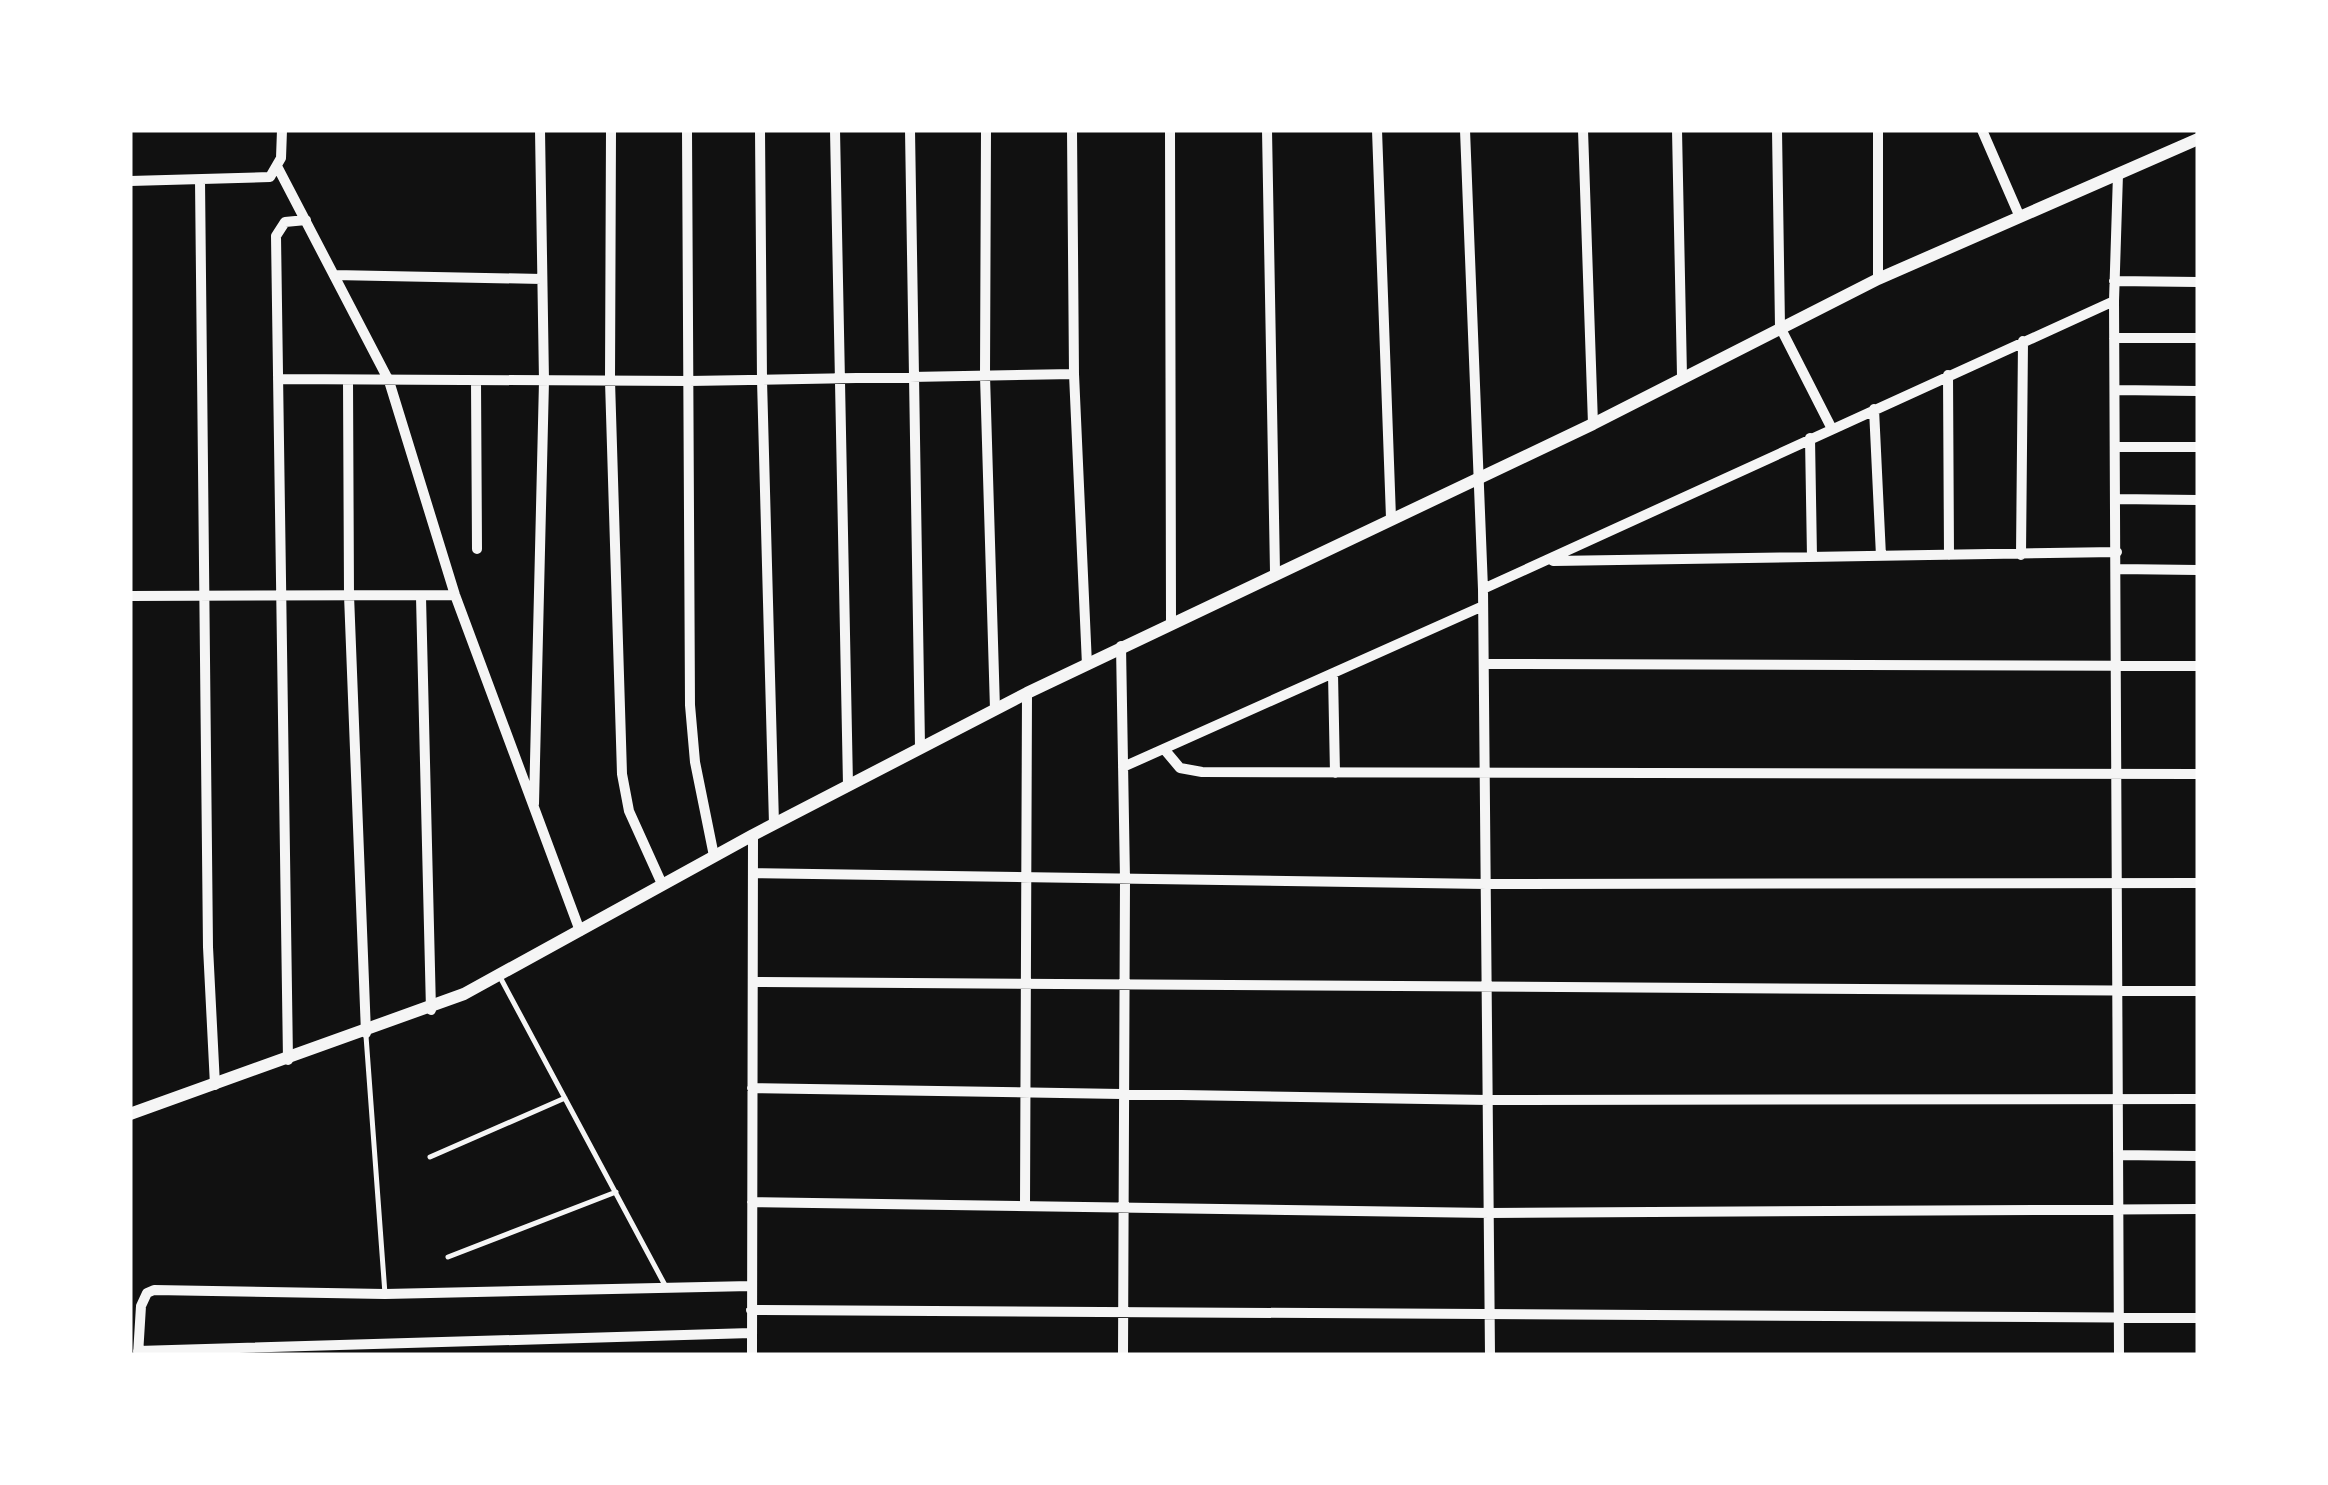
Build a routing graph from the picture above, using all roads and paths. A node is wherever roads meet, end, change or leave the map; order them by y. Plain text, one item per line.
1 (282, 130) edge
2 (540, 130) edge
3 (612, 130) edge
4 (687, 130) edge
5 (760, 130) edge
6 (836, 130) edge
7 (910, 130) edge
8 (986, 130) edge
9 (1072, 130) edge
10 (1170, 130) edge
11 (1267, 130) edge
12 (1377, 130) edge
13 (1465, 130) edge
14 (1584, 130) edge
15 (1677, 130) edge
16 (1777, 130) edge
17 (1878, 130) edge
18 (1982, 130) edge
19 (2198, 139) edge
20 (278, 168) junction
21 (2118, 174) junction
22 (200, 180) junction
23 (130, 181) edge
24 (2019, 215) junction
25 (306, 220) junction
26 (334, 276) junction
27 (542, 279) junction
28 (1878, 280) junction
29 (2114, 281) junction
30 (2198, 282) edge
31 (2114, 301) junction
32 (1780, 327) junction
33 (2114, 338) junction
34 (2198, 338) edge
35 (2023, 341) junction
36 (1074, 374) junction
37 (1948, 375) junction
38 (911, 376) junction
39 (984, 376) junction
40 (1682, 376) junction
41 (838, 377) junction
42 (278, 379) junction
43 (348, 380) junction
44 (762, 380) junction
45 (389, 381) junction
46 (476, 381) junction
47 (544, 381) junction
48 (610, 381) junction
49 (688, 381) junction
50 (2115, 390) junction
51 (2198, 391) edge
52 (1874, 409) junction
53 (1594, 424) junction
54 (1832, 429) junction
55 (1810, 438) junction
56 (2116, 447) junction
57 (2198, 447) edge
58 (1479, 477) junction
59 (2116, 499) junction
60 (2198, 500) edge
61 (1391, 518) junction
62 (478, 549) dead end
63 (2117, 552) junction
64 (1949, 555) junction
65 (2021, 555) junction
66 (1882, 556) junction
67 (1812, 557) junction
68 (1546, 561) junction
69 (2117, 569) junction
70 (2198, 570) edge
71 (1275, 572) junction
72 (1484, 588) junction
73 (349, 595) junction
74 (455, 595) junction
75 (130, 596) edge
76 (204, 596) junction
77 (281, 596) junction
78 (421, 597) junction
79 (1484, 606) junction
80 (1171, 622) junction
81 (1121, 646) junction
82 (1087, 664) junction
83 (1484, 664) junction
84 (2116, 666) junction
85 (2198, 666) edge
86 (1333, 674) junction
87 (1027, 692) junction
88 (995, 709) junction
89 (920, 746) junction
90 (1164, 749) junction
91 (1123, 768) junction
92 (1334, 773) junction
93 (2198, 774) edge
94 (1485, 775) junction
95 (2117, 775) junction
96 (848, 784) junction
97 (534, 816) junction
98 (774, 824) junction
99 (753, 835) junction
100 (714, 856) junction
101 (753, 873) junction
102 (1026, 878) junction
103 (1126, 879) junction
104 (2198, 883) edge
105 (662, 884) junction
106 (1486, 884) junction
107 (2119, 884) junction
108 (580, 932) junction
109 (500, 977) junction
110 (752, 982) junction
111 (1026, 984) junction
112 (1125, 986) junction
113 (1487, 990) junction
114 (2119, 991) junction
115 (2198, 991) edge
116 (431, 1010) junction
117 (366, 1033) junction
118 (288, 1060) junction
119 (215, 1085) junction
120 (752, 1088) junction
121 (1026, 1092) junction
122 (1124, 1094) junction
123 (566, 1098) junction
124 (2119, 1099) junction
125 (2198, 1099) edge
126 (1488, 1100) junction
127 (130, 1114) edge
128 (2119, 1155) junction
129 (2198, 1156) edge
130 (430, 1157) dead end
131 (616, 1192) junction
132 (752, 1202) junction
133 (1025, 1206) junction
134 (1124, 1208) junction
135 (2118, 1209) junction
136 (2198, 1209) edge
137 (1489, 1213) junction
138 (448, 1257) dead end
139 (752, 1286) junction
140 (668, 1289) junction
141 (385, 1294) junction
142 (751, 1310) junction
143 (1124, 1313) junction
144 (1490, 1316) junction
145 (2120, 1317) junction
146 (2198, 1318) edge
147 (751, 1333) junction
148 (138, 1353) edge
149 (752, 1355) edge
150 (1123, 1355) edge
151 (1490, 1355) edge
152 (2119, 1355) edge

1 - 20 street
2 - 27 street
3 - 48 street
4 - 49 street
5 - 44 street
6 - 41 street
7 - 38 street
8 - 39 street
9 - 36 street
10 - 80 street
11 - 71 street
12 - 61 street
13 - 58 street
14 - 53 street
15 - 40 street
16 - 32 street
17 - 28 street
18 - 24 street
19 - 21 street
20 - 22 street
20 - 25 street
21 - 24 street
21 - 29 street
22 - 23 street
22 - 76 street
24 - 28 street
25 - 26 street
25 - 42 street
26 - 27 street
26 - 45 street
27 - 47 street
28 - 32 street
29 - 30 street
29 - 31 street
31 - 33 street
31 - 35 street
32 - 40 street
32 - 54 street
33 - 34 street
33 - 50 street
35 - 37 street
35 - 65 street
36 - 39 street
36 - 82 street
37 - 52 street
37 - 64 street
38 - 39 street
38 - 41 street
38 - 89 street
39 - 88 street
40 - 53 street
41 - 44 street
41 - 96 street
42 - 43 street
42 - 77 street
43 - 45 street
43 - 73 street
44 - 49 street
44 - 98 street
45 - 46 street
45 - 74 street
46 - 47 street
46 - 62 street
47 - 48 street
47 - 97 street
48 - 49 street
48 - 105 street
49 - 100 street
50 - 51 street
50 - 56 street
52 - 54 street
52 - 66 street
53 - 58 street
54 - 55 street
55 - 67 street
55 - 68 street
56 - 57 street
56 - 59 street
58 - 61 street
58 - 72 street
59 - 60 street
59 - 63 street
61 - 71 street
63 - 65 street
63 - 69 street
64 - 65 street
64 - 66 street
66 - 67 street
67 - 68 street
68 - 72 street
69 - 70 street
69 - 84 street
71 - 80 street
72 - 79 street
73 - 77 street
73 - 78 street
73 - 117 street
74 - 78 street
74 - 97 street
75 - 76 street
76 - 77 street
76 - 119 street
77 - 118 street
78 - 116 street
79 - 83 street
79 - 86 street
80 - 81 street
81 - 82 street
81 - 91 street
82 - 87 street
83 - 84 street
83 - 94 street
84 - 85 street
84 - 95 street
86 - 90 street
86 - 92 street
87 - 88 street
87 - 102 street
88 - 89 street
89 - 96 street
90 - 91 street
90 - 92 street
91 - 103 street
92 - 94 street
93 - 95 street
94 - 95 street
94 - 106 street
95 - 107 street
96 - 98 street
97 - 108 street
98 - 99 street
99 - 100 street
99 - 101 street
100 - 105 street
101 - 102 street
101 - 110 street
102 - 103 street
102 - 111 street
103 - 106 street
103 - 112 street
104 - 107 street
105 - 108 street
106 - 107 street
106 - 113 street
107 - 114 street
108 - 109 street
109 - 116 street
109 - 123 lane
110 - 111 street
110 - 120 street
111 - 112 street
111 - 121 street
112 - 113 street
112 - 122 street
113 - 114 street
113 - 126 street
114 - 115 street
114 - 124 street
116 - 117 street
117 - 118 street
117 - 141 lane
118 - 119 street
119 - 127 street
120 - 121 street
120 - 132 street
121 - 122 street
121 - 133 street
122 - 126 street
122 - 134 street
123 - 130 lane
123 - 131 lane
124 - 125 street
124 - 126 street
124 - 128 street
126 - 137 street
128 - 129 street
128 - 135 street
131 - 138 lane
131 - 140 lane
132 - 133 street
132 - 139 street
133 - 134 street
134 - 137 street
134 - 143 street
135 - 136 street
135 - 137 street
135 - 145 street
137 - 144 street
139 - 140 street
139 - 142 street
140 - 141 street
141 - 148 street
142 - 143 street
142 - 147 street
143 - 144 street
143 - 150 street
144 - 145 street
144 - 151 street
145 - 146 street
145 - 152 street
147 - 148 street
147 - 149 street

